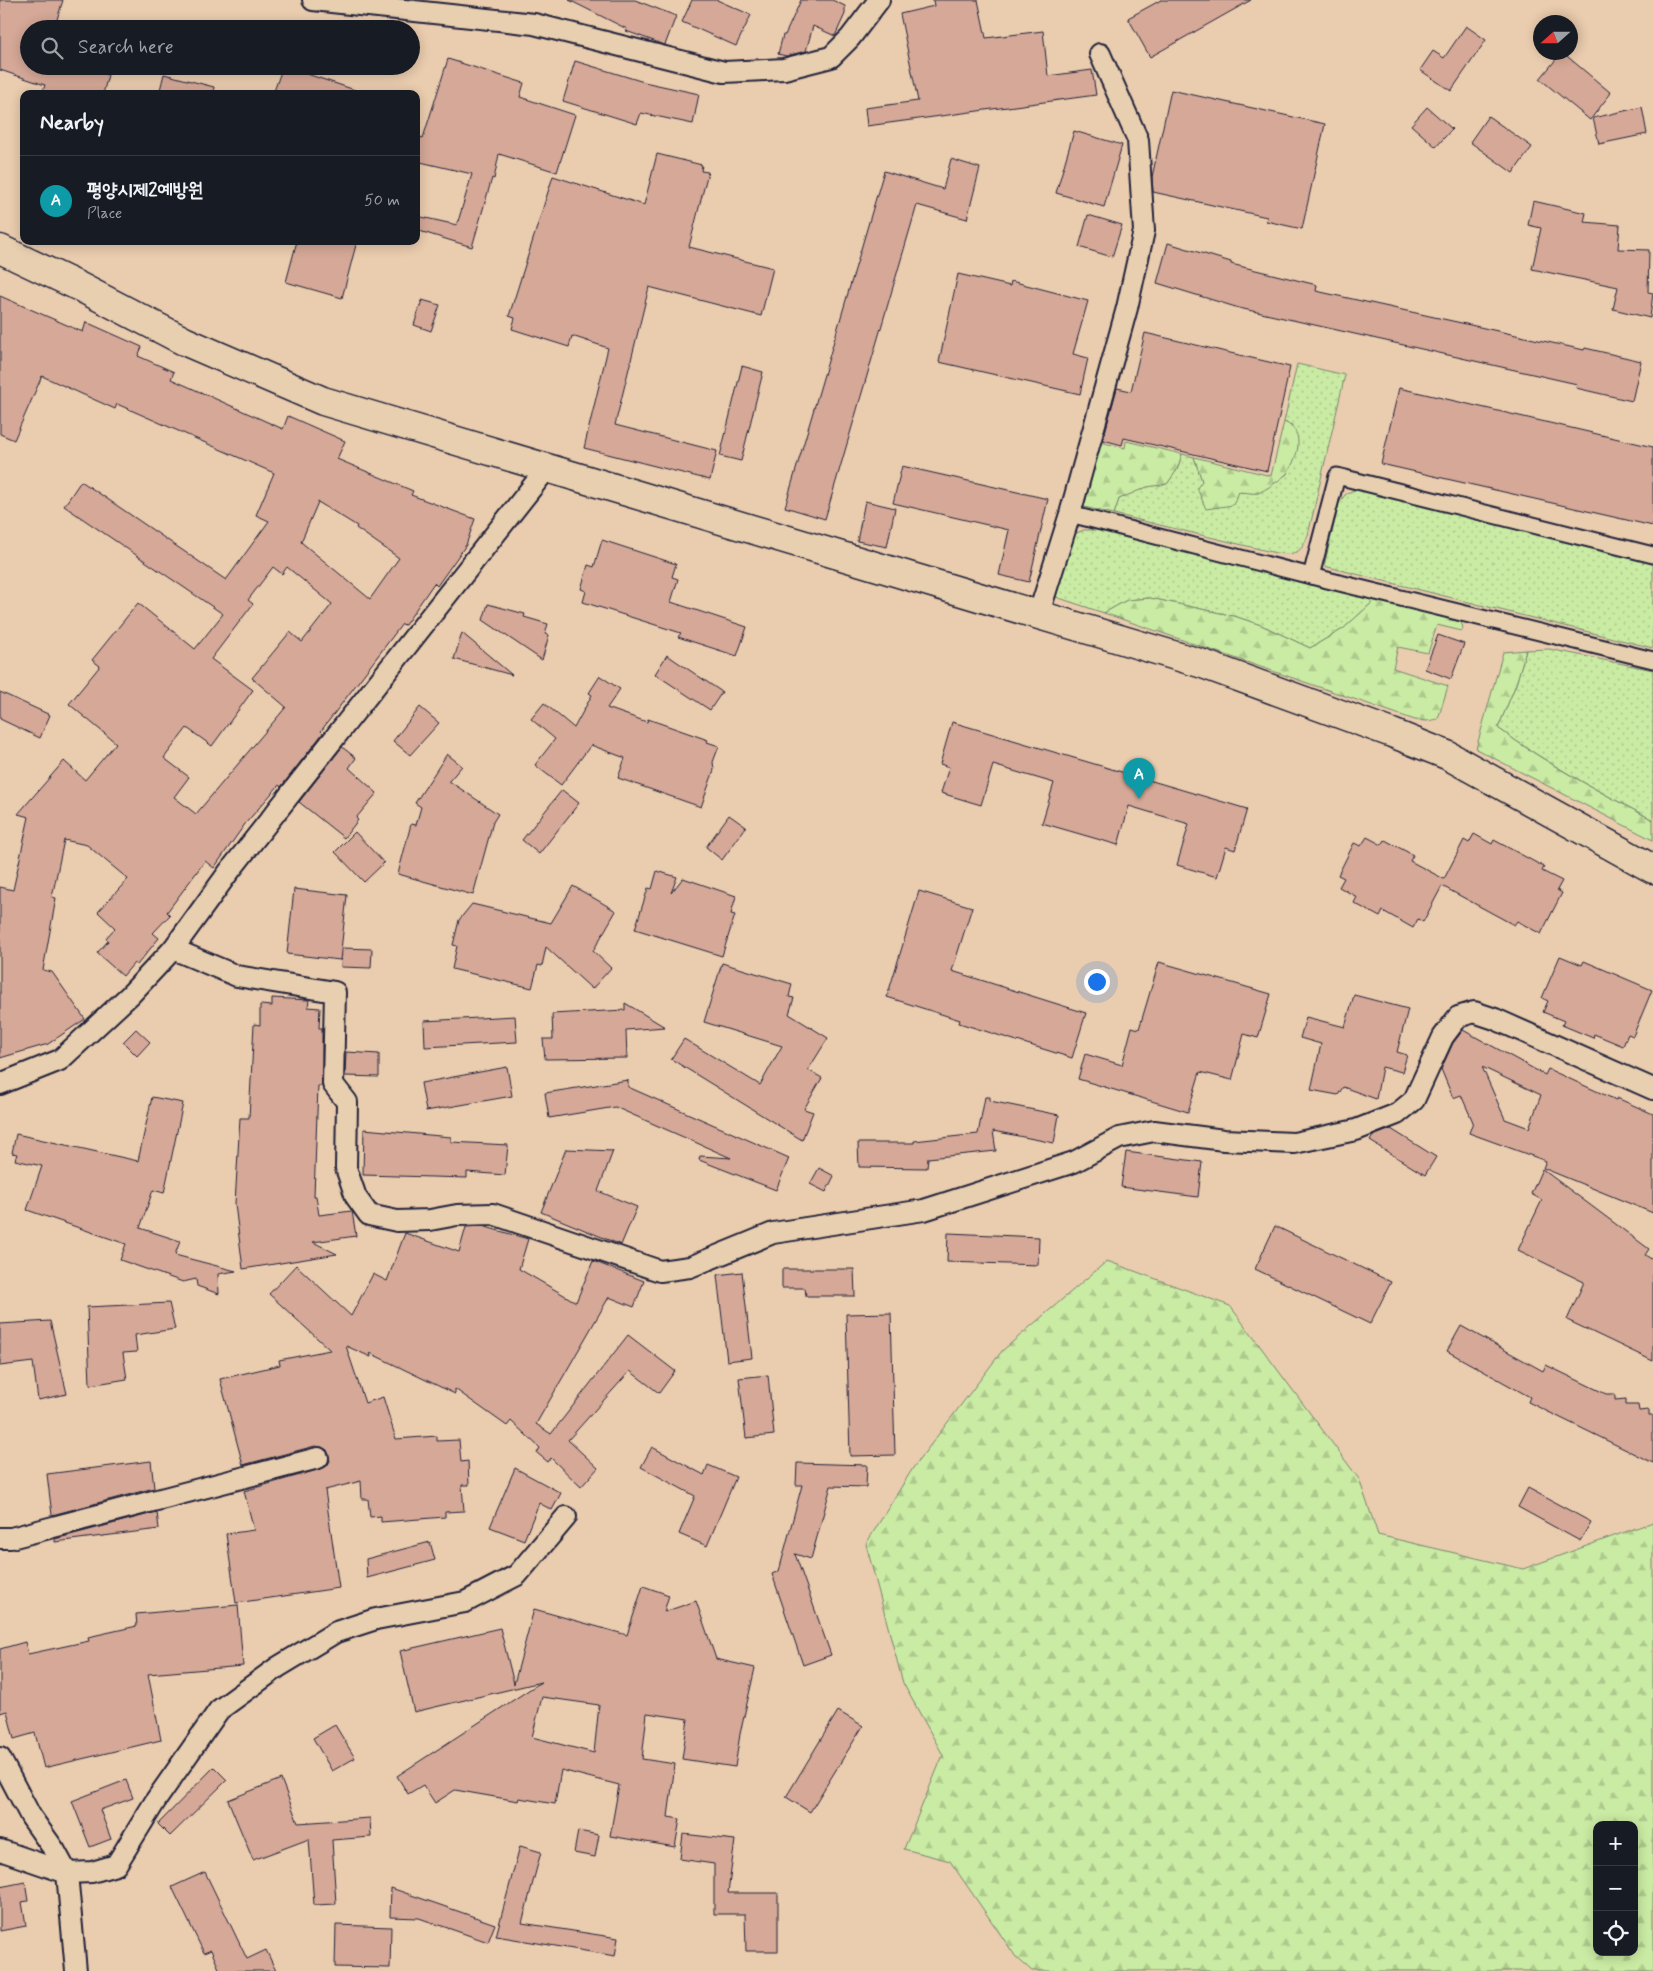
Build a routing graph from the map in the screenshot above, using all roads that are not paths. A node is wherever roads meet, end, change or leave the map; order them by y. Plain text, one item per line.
1 (313, 0) edge
2 (879, 0) edge
3 (1100, 54) dead end
4 (0, 250) edge
5 (548, 468) junction
6 (1070, 514) junction
7 (1653, 555) edge
8 (1311, 576) junction
9 (1039, 613) junction
10 (1653, 660) edge
11 (1653, 869) edge
12 (173, 949) junction
13 (0, 1084) edge
14 (1653, 1089) edge
15 (318, 1458) dead end
16 (566, 1518) dead end
17 (0, 1538) edge
18 (0, 1758) edge
19 (0, 1850) edge
20 (67, 1873) junction
21 (76, 1971) edge

1 - 2 street
3 - 6 street
4 - 5 main road
5 - 9 main road
5 - 12 street
6 - 8 street
6 - 9 street
7 - 8 street
8 - 10 street
9 - 11 main road
12 - 13 street
12 - 14 street
15 - 17 street
16 - 20 street
18 - 20 street
19 - 20 street
20 - 21 street

